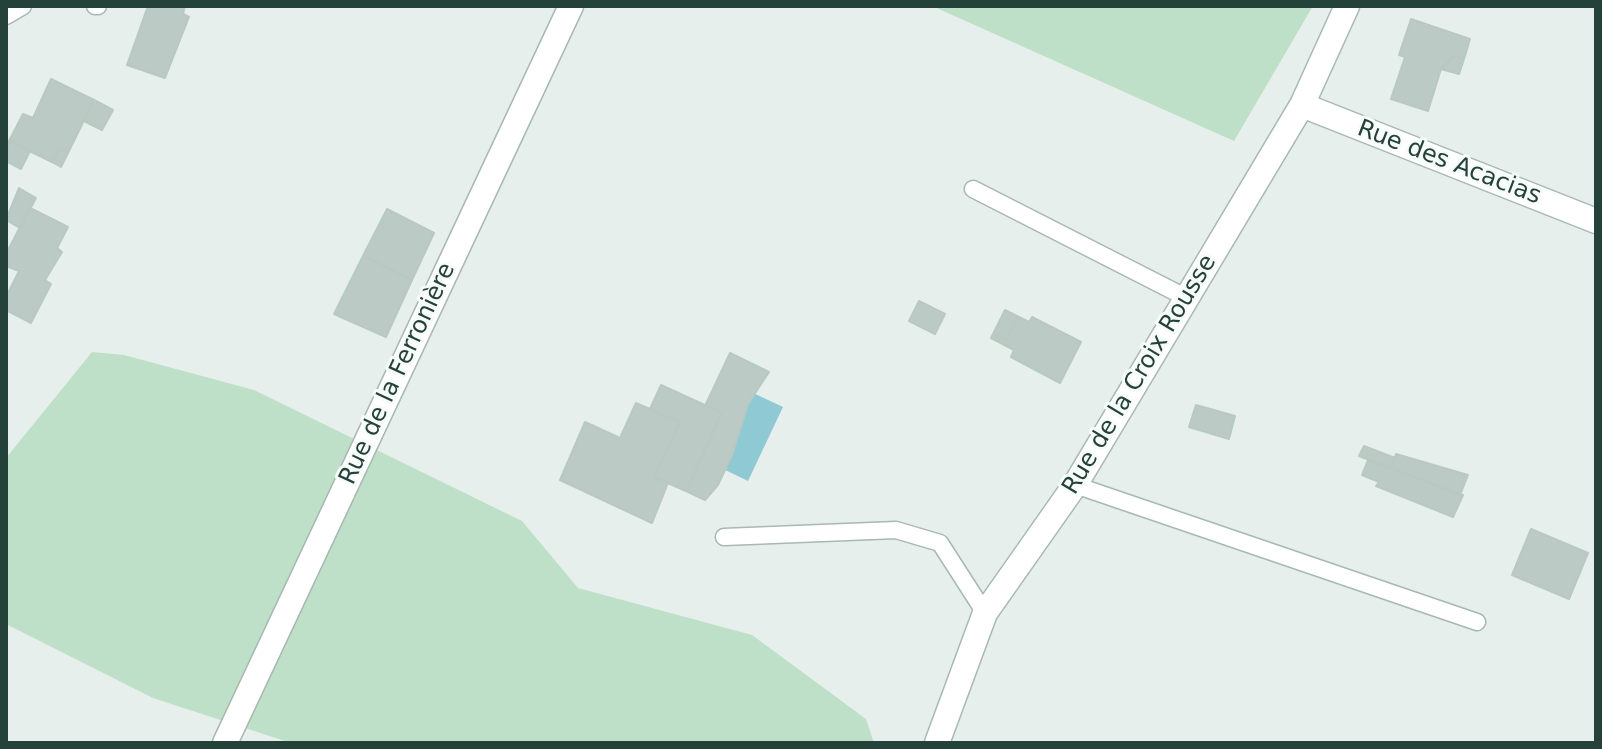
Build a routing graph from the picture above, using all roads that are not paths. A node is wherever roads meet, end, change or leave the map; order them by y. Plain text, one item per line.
1 (23, 6) edge
2 (571, 6) edge
3 (1347, 6) edge
4 (6, 16) edge
5 (1302, 105) junction
6 (973, 189) dead end
7 (1596, 221) edge
8 (1187, 298) junction
9 (1075, 485) junction
10 (724, 537) dead end
11 (985, 613) junction
12 (1477, 622) dead end
13 (225, 743) edge
14 (937, 743) edge

1 - 4 lane
2 - 13 street, Rue de la Ferronière
3 - 5 street, Rue de la Croix Rousse
5 - 7 street, Rue des Acacias
5 - 8 street, Rue de la Croix Rousse
6 - 8 lane
8 - 9 street, Rue de la Croix Rousse
9 - 11 street, Rue de la Croix Rousse
9 - 12 lane
10 - 11 lane
11 - 14 street, Rue de la Croix Rousse

